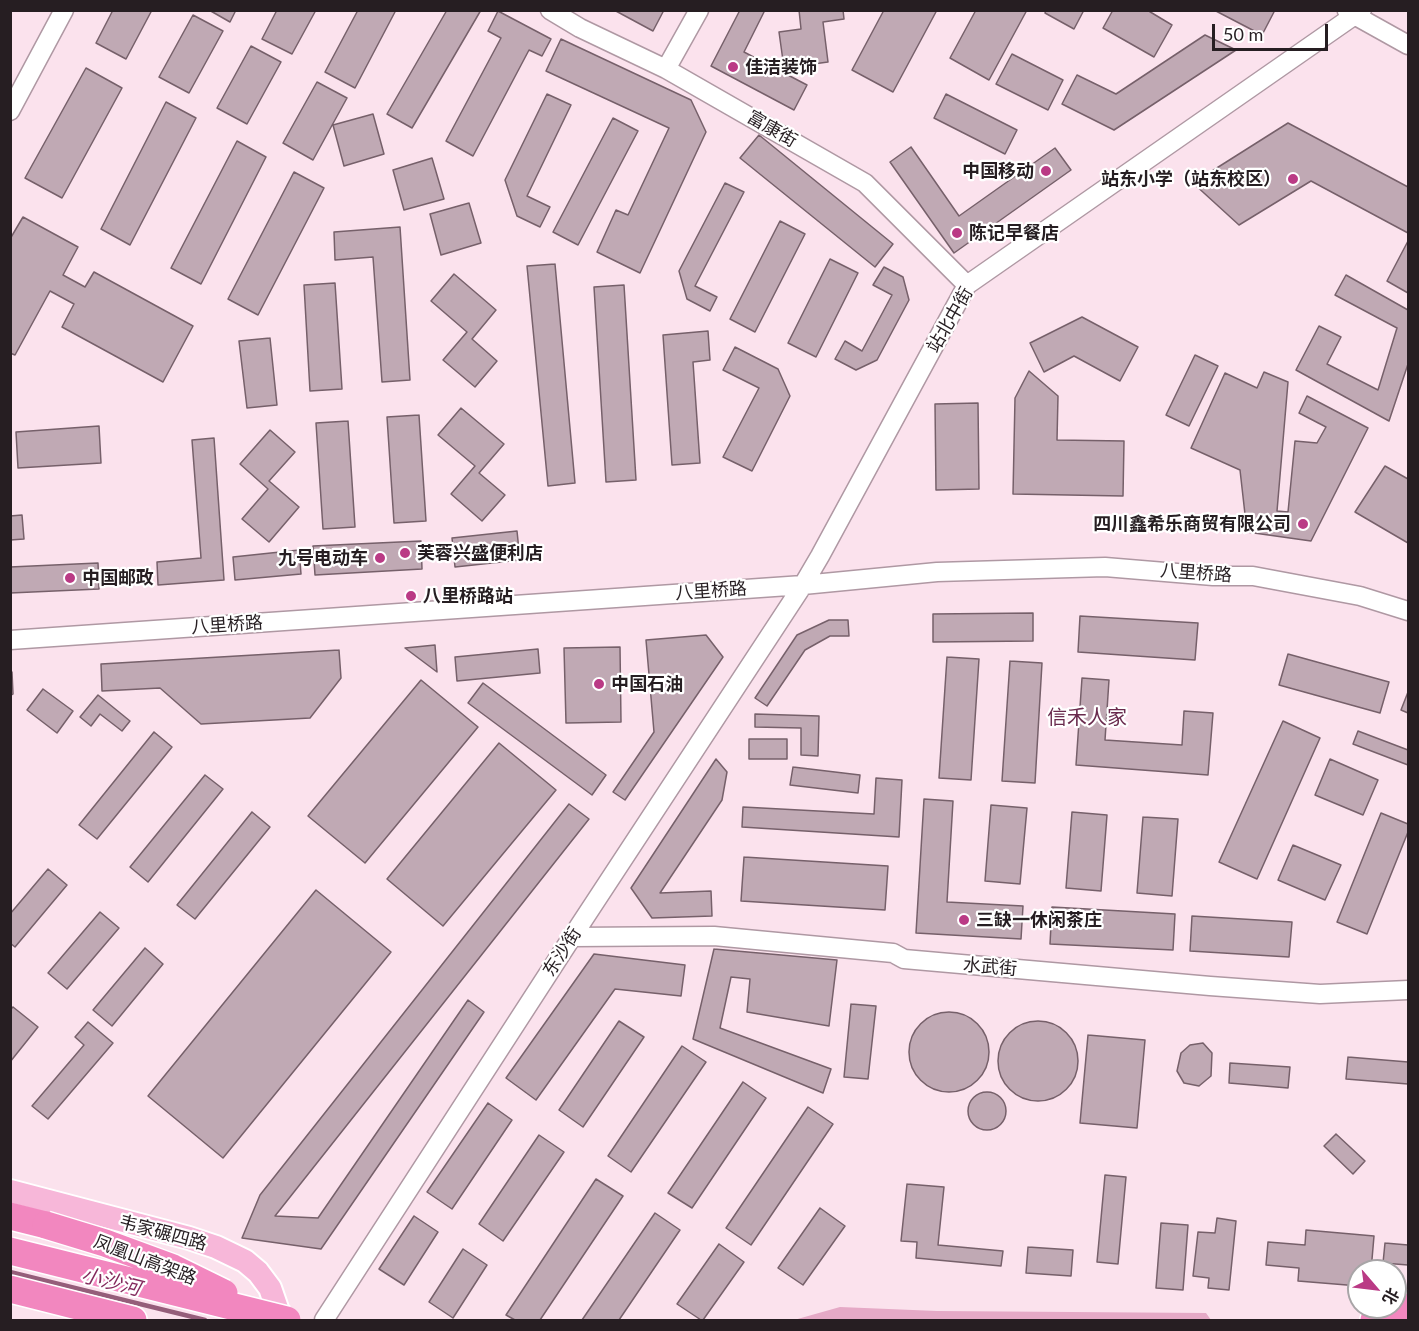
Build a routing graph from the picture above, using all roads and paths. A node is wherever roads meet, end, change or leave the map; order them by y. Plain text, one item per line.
1 (64, 10) edge
2 (549, 10) edge
3 (699, 10) edge
4 (1354, 12) edge
5 (1408, 45) edge
6 (666, 69) junction
7 (10, 111) edge
8 (967, 285) junction
9 (803, 585) junction
10 (1408, 611) edge
11 (10, 640) edge
12 (572, 937) junction
13 (1408, 990) edge
14 (10, 1191) edge
15 (10, 1216) edge
16 (10, 1251) edge
17 (10, 1289) edge
18 (10, 1298) edge
19 (1408, 1307) edge
20 (90, 1320) edge
21 (133, 1320) edge
22 (272, 1320) edge
23 (281, 1320) edge
24 (287, 1320) edge
25 (324, 1320) edge
26 (1374, 1320) edge

1 - 7 street
2 - 6 street, 富康街
3 - 6 street
4 - 5 street
4 - 8 street, 站北中街
6 - 8 street, 富康街
8 - 9 street, 站北中街
9 - 10 street, 八里桥路
9 - 11 street, 八里桥路
9 - 12 street, 东沙街
12 - 13 street, 水武街
12 - 25 street, 东沙街
14 - 23 main road, 韦家碾四路
15 - 22 highway, 凤凰山高架路, bridge
16 - 24 highway, bridge
17 - 21 highway
18 - 20 main road
19 - 26 highway

